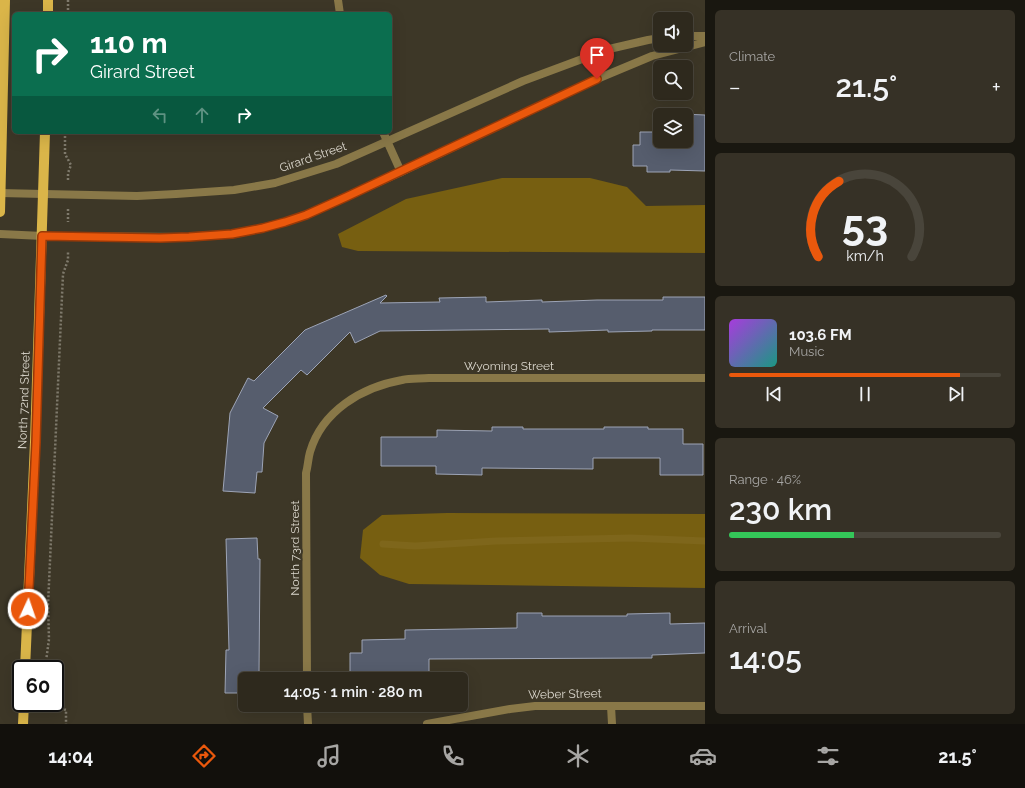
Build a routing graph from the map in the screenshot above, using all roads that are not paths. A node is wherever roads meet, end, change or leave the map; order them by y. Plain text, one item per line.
1 (5, 0) edge
2 (48, 0) edge
3 (338, 0) edge
4 (48, 12) edge
5 (340, 12) edge
6 (693, 36) edge
7 (705, 36) edge
8 (653, 39) edge
9 (705, 42) edge
10 (45, 134) edge
11 (384, 134) edge
12 (386, 142) junction
13 (401, 172) junction
14 (0, 193) edge
15 (44, 194) junction
16 (0, 212) edge
17 (0, 234) edge
18 (42, 236) junction
19 (705, 378) edge
20 (326, 421) joint
21 (25, 660) edge
22 (307, 672) edge
23 (611, 706) junction
24 (705, 706) edge
25 (24, 712) edge
26 (307, 712) edge
27 (23, 724) edge
28 (308, 724) edge
29 (427, 724) edge
30 (612, 724) edge

1 - 14 main road
2 - 4 main road
3 - 5 street
6 - 7 street
8 - 12 street, Girard Street
9 - 13 street
10 - 15 main road, North 72nd Street
11 - 12 street
12 - 13 street
12 - 15 street, Girard Street
13 - 18 street
14 - 15 street, Girard Street
14 - 16 main road
15 - 18 main road, North 72nd Street
17 - 18 street
18 - 21 main road, North 72nd Street
19 - 20 street, Wyoming Street
20 - 22 street, North 73rd Street
23 - 24 street, Weber Street
23 - 29 street, Weber Street
23 - 30 street
25 - 27 main road
26 - 28 street

